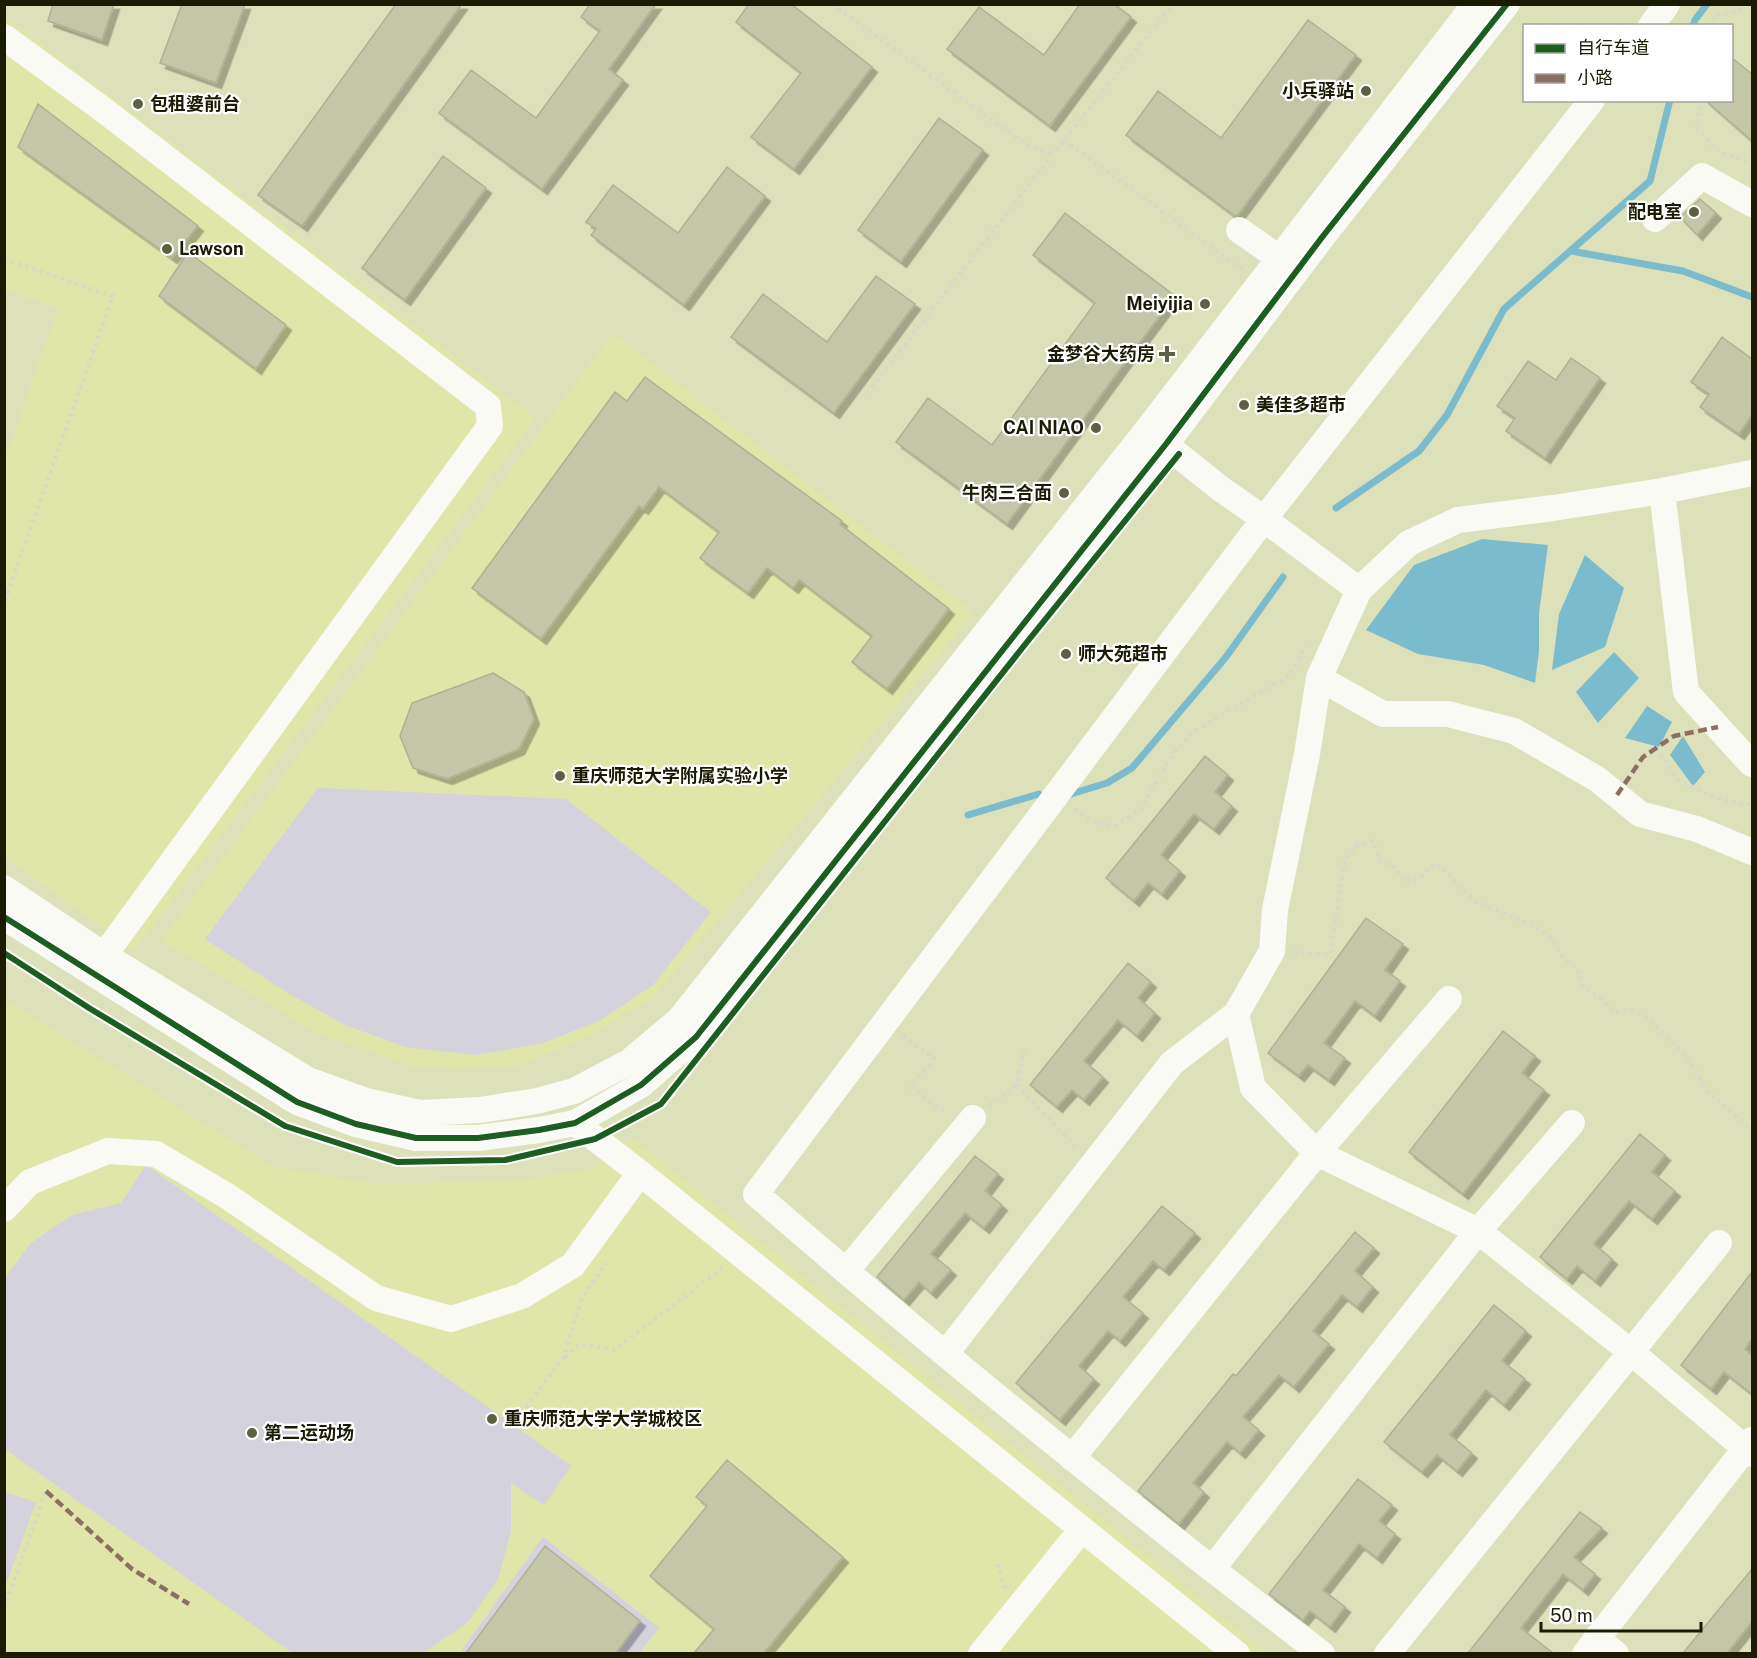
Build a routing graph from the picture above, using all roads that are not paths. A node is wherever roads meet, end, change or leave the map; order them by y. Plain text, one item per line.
1 (1475, 4) edge
2 (1507, 4) edge
3 (1667, 4) edge
4 (1652, 24) edge
5 (4, 37) edge
6 (1590, 102) edge
7 (1752, 204) edge
8 (1655, 219) dead end
9 (1239, 230) dead end
10 (1279, 258) junction
11 (1157, 437) junction
12 (1752, 473) edge
13 (1662, 491) junction
14 (1264, 519) junction
15 (1359, 590) junction
16 (1318, 678) junction
17 (1752, 764) edge
18 (1752, 852) edge
19 (4, 888) edge
20 (4, 917) edge
21 (98, 964) junction
22 (1449, 999) dead end
23 (1236, 1014) junction
24 (969, 1122) road end
25 (575, 1123) junction
26 (1572, 1123) dead end
27 (1317, 1153) junction
28 (640, 1173) junction
29 (4, 1209) edge
30 (1478, 1232) junction
31 (1719, 1243) dead end
32 (846, 1271) junction
33 (1631, 1352) junction
34 (946, 1353) junction
35 (1750, 1447) edge
36 (1072, 1458) junction
37 (1082, 1529) junction
38 (1212, 1569) junction
39 (1002, 1628) junction
40 (1591, 1646) edge
41 (981, 1653) edge
42 (997, 1653) edge
43 (1237, 1653) edge
44 (1322, 1653) edge
45 (1387, 1653) edge
46 (1616, 1653) edge

1 - 10 street
2 - 11 street
3 - 4 street
5 - 21 street
6 - 14 street
7 - 8 street
9 - 10 street
10 - 11 street
11 - 14 street
11 - 21 street
11 - 25 street
12 - 13 street
13 - 15 street
13 - 17 street
14 - 15 street
14 - 32 street
15 - 16 street
16 - 18 street
16 - 23 street
19 - 21 street
20 - 21 street
21 - 25 street
22 - 27 street
23 - 27 street
23 - 34 street
24 - 32 street
25 - 28 street
26 - 30 street
27 - 30 street
27 - 36 street
28 - 29 street
28 - 37 street
30 - 33 street
30 - 38 street
31 - 33 street
32 - 34 street
33 - 35 street
33 - 45 street
34 - 36 street
35 - 40 street
36 - 38 street
37 - 39 street
37 - 43 street
38 - 44 street
39 - 41 street
39 - 42 street
40 - 46 street

